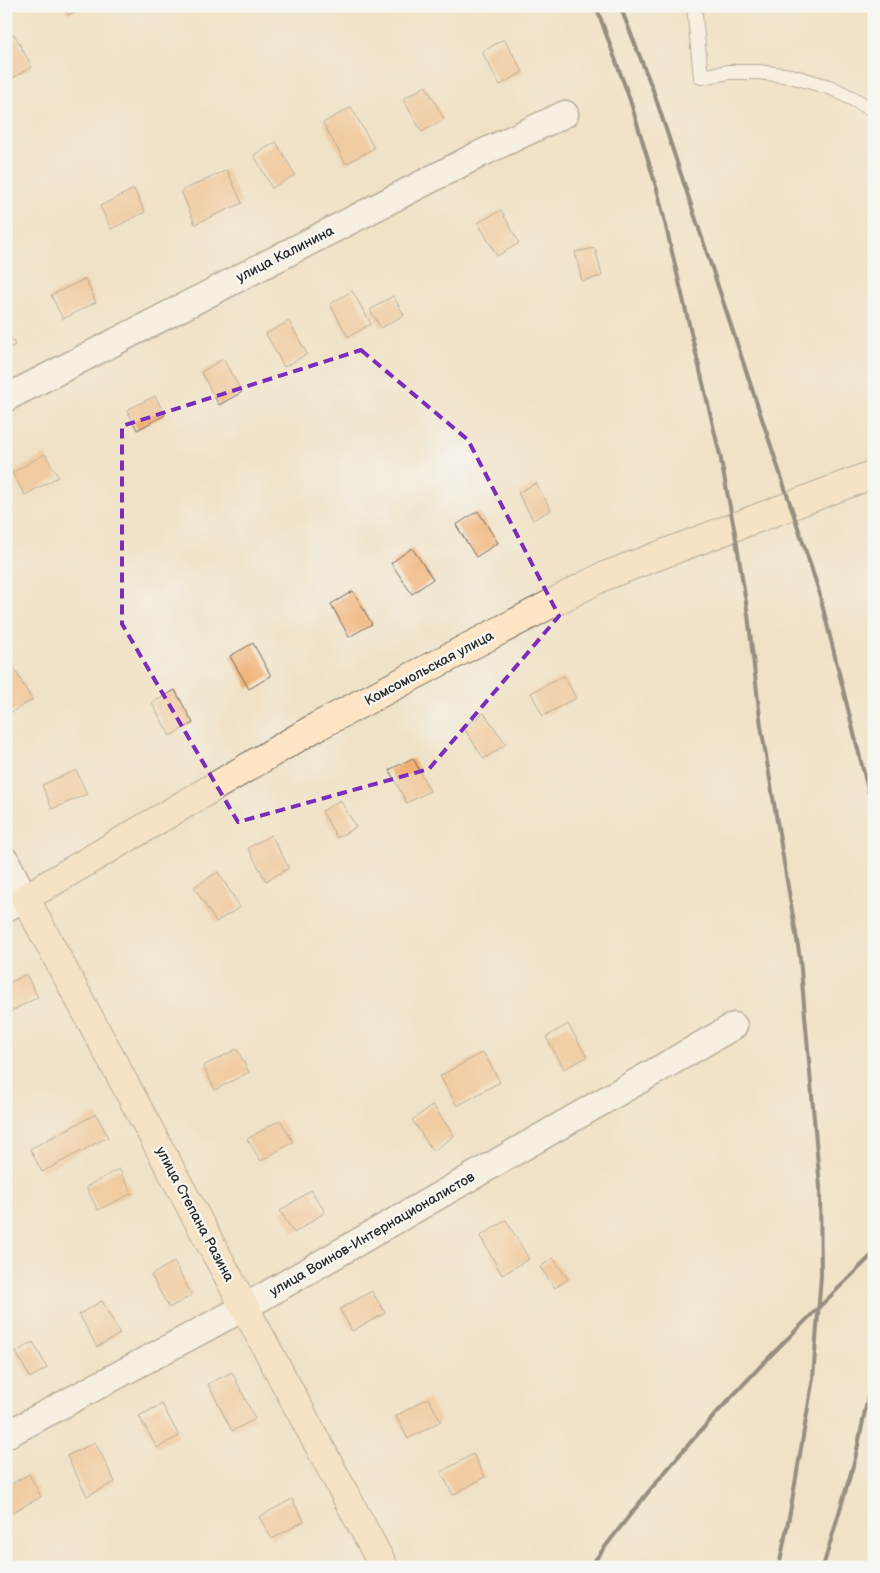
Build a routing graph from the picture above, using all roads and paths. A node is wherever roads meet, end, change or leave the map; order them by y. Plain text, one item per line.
1 (694, 6) edge
2 (874, 110) edge
3 (565, 114) dead end
4 (6, 398) edge
5 (874, 474) edge
6 (6, 861) edge
7 (16, 903) edge
8 (734, 1026) dead end
9 (245, 1307) junction
10 (6, 1435) edge
11 (384, 1567) edge

1 - 2 lane
3 - 4 street, улица Калинина
5 - 7 main road, Комсомольская улица
6 - 7 street, улица Степана Разина
7 - 9 main road, улица Степана Разина
8 - 9 street, улица Воинов-Интернационалистов
9 - 10 street, улица Воинов-Интернационалистов
9 - 11 main road, улица Степана Разина

